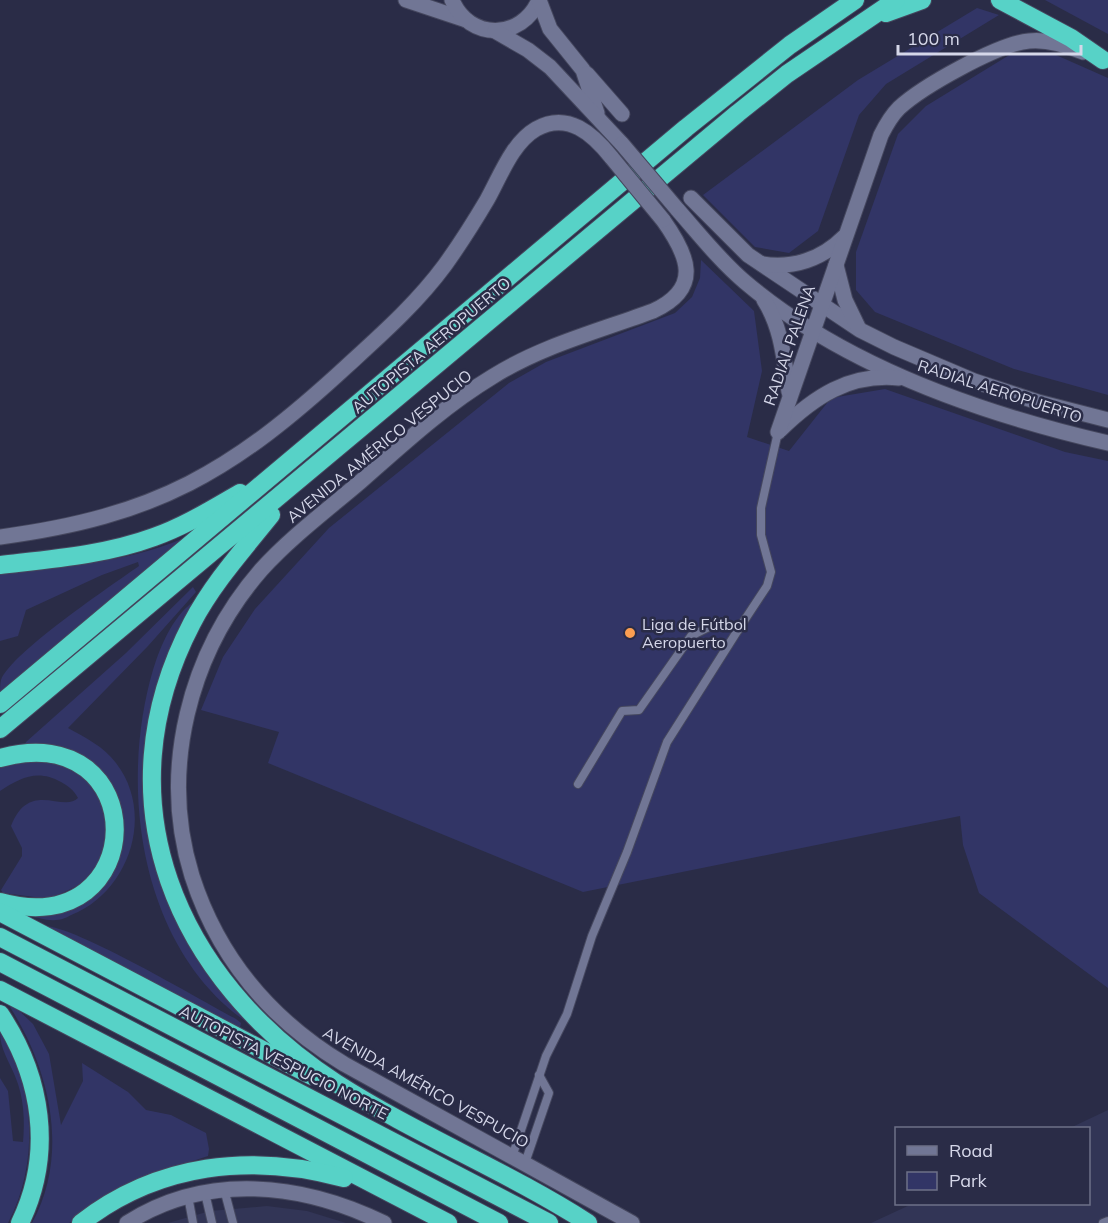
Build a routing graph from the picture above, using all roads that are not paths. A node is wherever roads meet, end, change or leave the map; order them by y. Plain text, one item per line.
1 (406, 0) edge
2 (452, 0) edge
3 (539, 0) edge
4 (855, 0) edge
5 (896, 0) edge
6 (922, 0) edge
7 (1000, 0) edge
8 (867, 19) junction
9 (466, 21) junction
10 (495, 32) junction
11 (1105, 61) edge
12 (583, 70) junction
13 (622, 114) dead end
14 (607, 128) junction
15 (691, 198) dead end
16 (845, 236) junction
17 (759, 263) junction
18 (836, 264) junction
19 (760, 294) junction
20 (822, 304) junction
21 (860, 330) junction
22 (812, 331) junction
23 (905, 378) junction
24 (790, 395) junction
25 (1108, 420) edge
26 (778, 432) junction
27 (1108, 443) edge
28 (281, 470) junction
29 (292, 487) junction
30 (0, 537) edge
31 (0, 565) edge
32 (738, 630) junction
33 (0, 704) edge
34 (0, 729) edge
35 (0, 758) edge
36 (578, 784) dead end
37 (0, 902) edge
38 (0, 912) edge
39 (0, 937) edge
40 (0, 962) edge
41 (0, 990) edge
42 (0, 1014) edge
43 (539, 1075) junction
44 (363, 1099) junction
45 (518, 1160) junction
46 (224, 1189) junction
47 (382, 1189) junction
48 (205, 1192) junction
49 (188, 1196) junction
50 (1108, 1221) edge
51 (20, 1223) edge
52 (81, 1223) edge
53 (127, 1223) edge
54 (193, 1223) edge
55 (211, 1223) edge
56 (233, 1223) edge
57 (384, 1223) edge
58 (448, 1223) edge
59 (499, 1223) edge
60 (549, 1223) edge
61 (588, 1223) edge
62 (632, 1223) edge
63 (1103, 1223) edge

1 - 9 street, RADIAL AEROPUERTO
2 - 9 street
3 - 10 street
3 - 12 street, RADIAL AEROPUERTO
4 - 28 highway, AUTOPISTA AEROPUERTO
5 - 8 highway, AUTOPISTA AEROPUERTO
6 - 8 highway
7 - 11 highway
8 - 29 highway, AUTOPISTA AEROPUERTO
9 - 10 street, RADIAL AEROPUERTO
10 - 14 street, RADIAL AEROPUERTO
11 - 16 street, RADIAL PALENA
12 - 13 street, RADIAL AEROPUERTO
12 - 14 street, RADIAL AEROPUERTO
14 - 19 street, RADIAL AEROPUERTO, bridge
15 - 17 street, RADIAL AEROPUERTO
16 - 17 street, RADIAL PALENA
16 - 18 street, RADIAL PALENA
17 - 20 street, RADIAL AEROPUERTO
18 - 20 street, RADIAL PALENA
18 - 21 street
19 - 22 street, RADIAL AEROPUERTO
19 - 24 street, RADIAL AEROPUERTO
20 - 21 street, RADIAL AEROPUERTO
20 - 22 street, RADIAL PALENA
21 - 25 street, RADIAL AEROPUERTO
22 - 23 street, RADIAL AEROPUERTO
22 - 24 street, RADIAL PALENA
23 - 26 street, RADIAL PALENA
23 - 27 street, RADIAL AEROPUERTO
24 - 26 street, RADIAL PALENA
26 - 32 lane
28 - 31 highway
28 - 33 highway, AUTOPISTA AEROPUERTO
29 - 34 highway, AUTOPISTA AEROPUERTO
29 - 44 highway
30 - 45 street, AVENIDA AMÉRICO VESPUCIO, bridge
32 - 36 lane
32 - 43 lane
35 - 37 highway
38 - 44 highway
39 - 60 highway, AUTOPISTA VESPUCIO NORTE
40 - 59 highway
41 - 47 highway
42 - 51 highway
43 - 45 lane
43 - 45 lane
44 - 61 highway
45 - 62 street, AVENIDA AMÉRICO VESPUCIO
46 - 48 street
46 - 56 lane
46 - 57 street
47 - 52 highway
47 - 58 highway
48 - 49 street
48 - 55 lane
49 - 53 street
49 - 54 lane
50 - 63 lane

